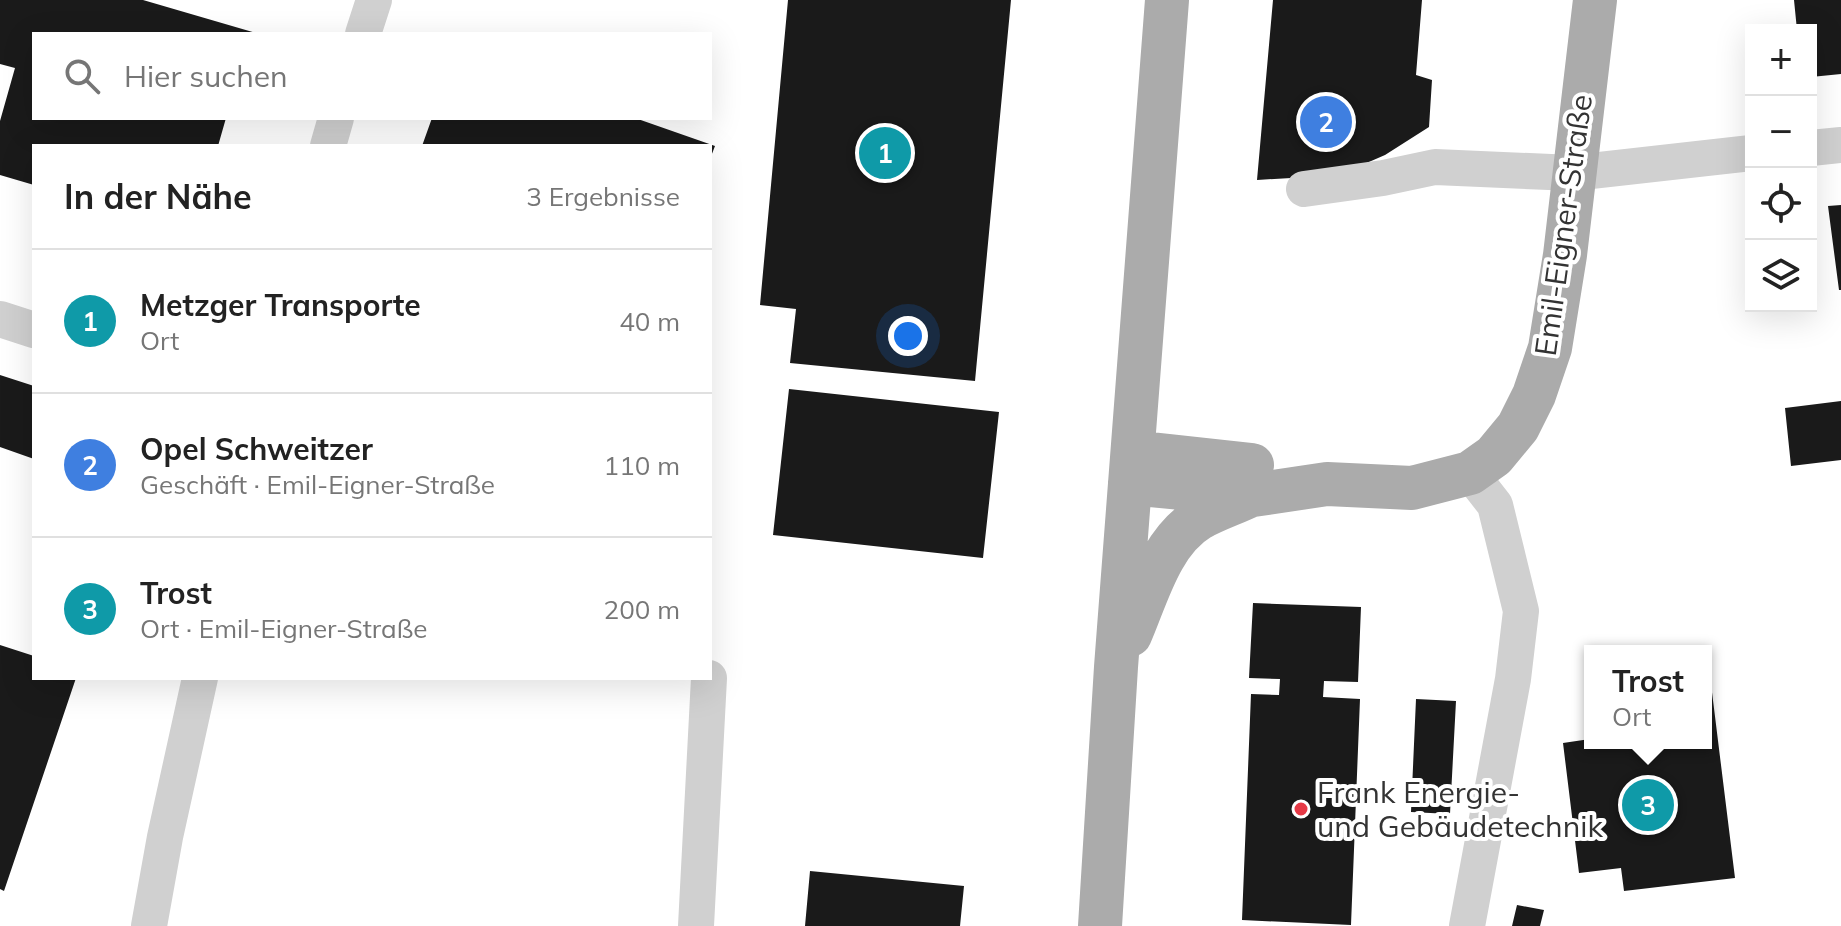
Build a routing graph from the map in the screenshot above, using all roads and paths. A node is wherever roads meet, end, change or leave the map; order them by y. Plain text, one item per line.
1 (374, 0) edge
2 (1167, 0) edge
3 (1595, 0) edge
4 (364, 32) edge
5 (335, 120) edge
6 (329, 144) edge
7 (1841, 145) edge
8 (1817, 147) edge
9 (1745, 154) edge
10 (1573, 173) junction
11 (1304, 189) dead end
12 (0, 319) edge
13 (32, 329) edge
14 (1131, 467) junction
15 (1470, 473) junction
16 (1327, 484) junction
17 (1253, 495) junction
18 (1116, 667) junction
19 (200, 680) edge
20 (709, 680) edge
21 (149, 926) edge
22 (696, 926) edge
23 (1100, 926) edge
24 (1467, 926) edge

1 - 4 street
2 - 14 main road
3 - 10 main road, Emil-Eigner-Straße
5 - 6 street
7 - 8 street
9 - 10 street
10 - 11 street
10 - 15 main road, Emil-Eigner-Straße
12 - 13 street
14 - 16 main road, Emil-Eigner-Straße
14 - 17 main road, Emil-Eigner-Straße
14 - 18 main road
15 - 16 main road, Emil-Eigner-Straße
15 - 24 street
16 - 17 main road, Emil-Eigner-Straße
17 - 18 main road, Emil-Eigner-Straße
18 - 23 main road
19 - 21 street
20 - 22 street

